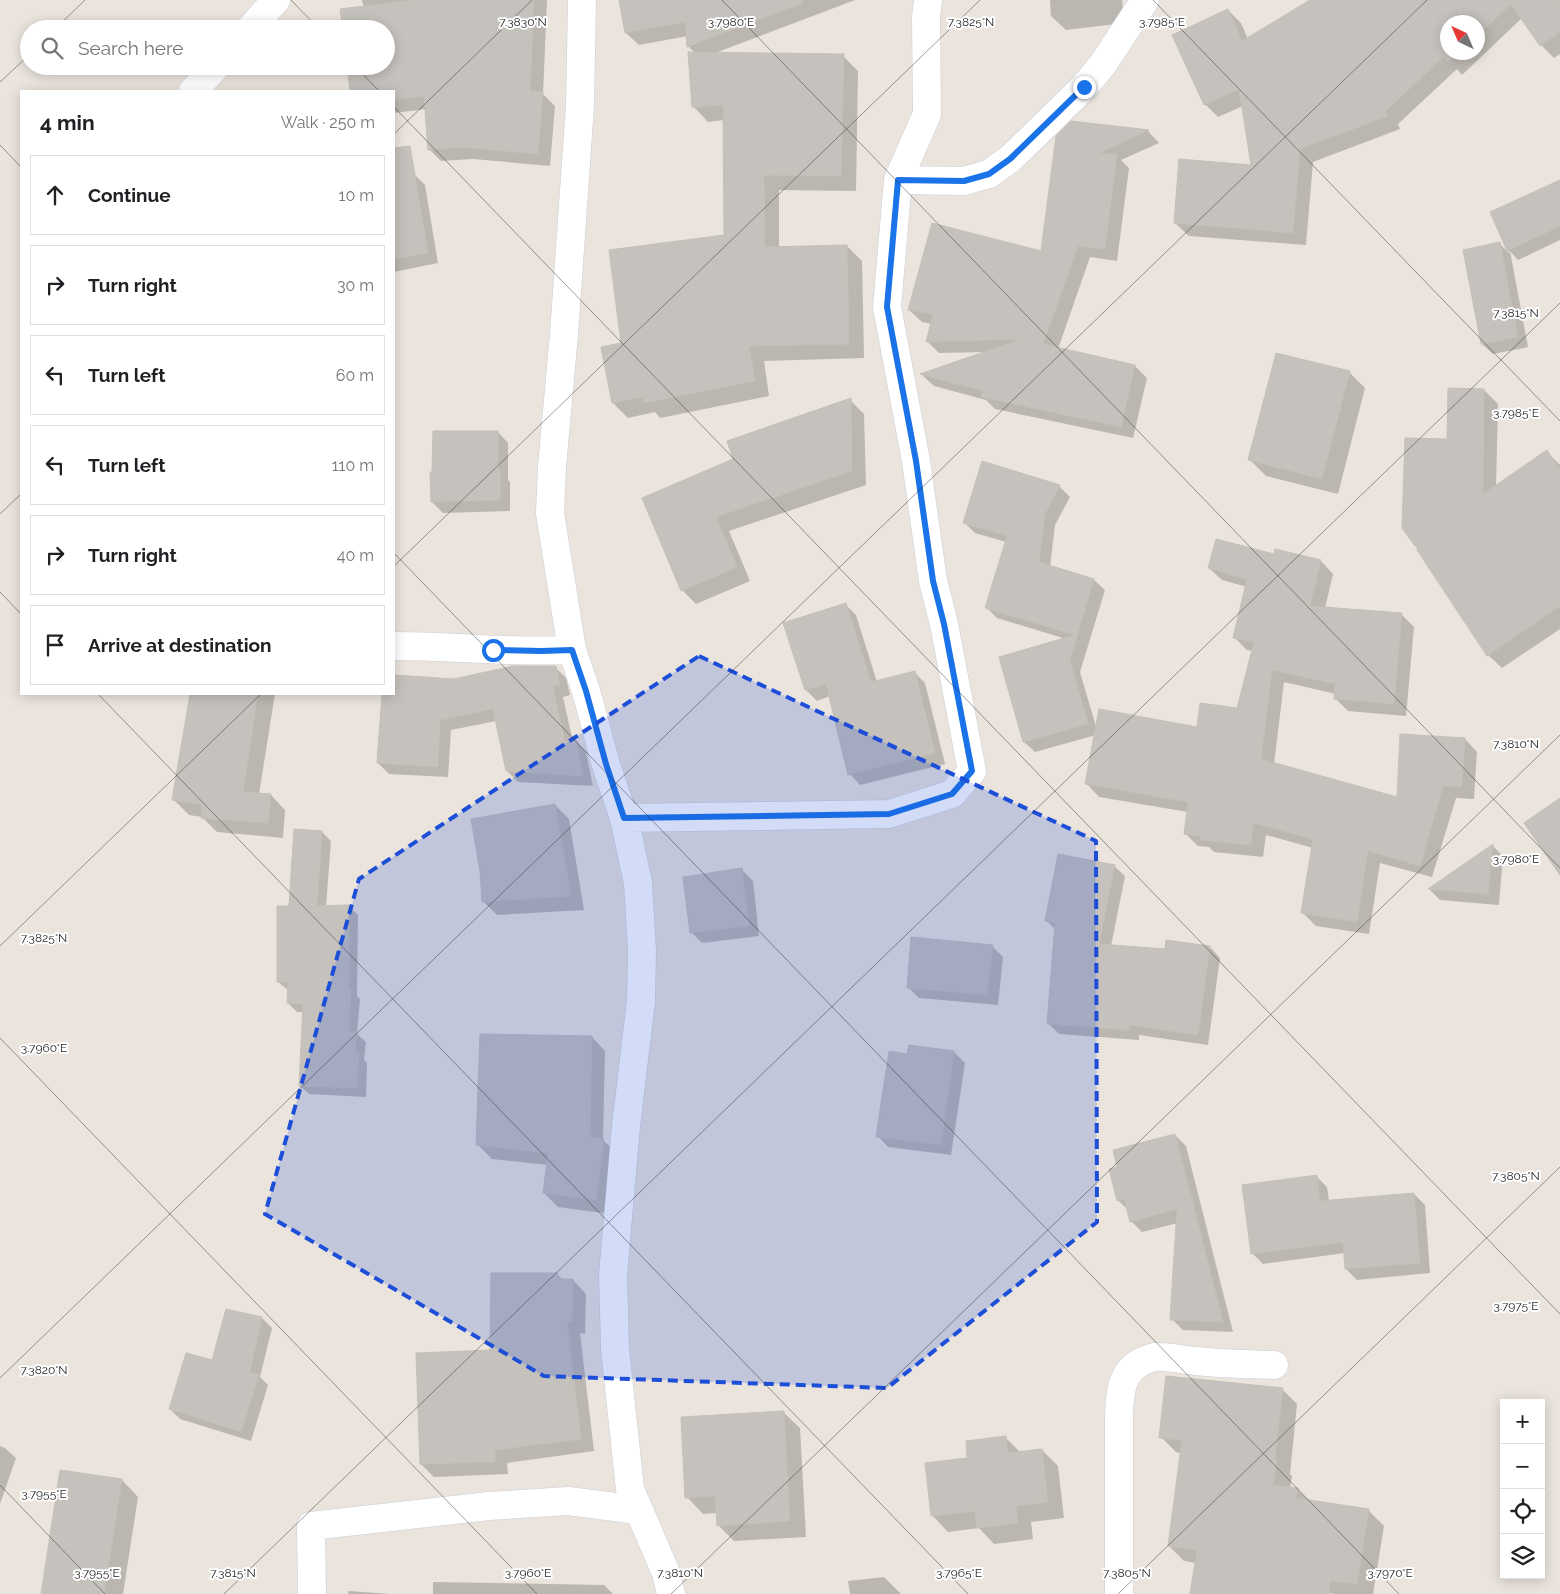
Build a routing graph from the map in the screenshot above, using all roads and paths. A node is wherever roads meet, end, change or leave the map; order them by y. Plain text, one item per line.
1 (276, 0) edge
2 (582, 0) edge
3 (928, 0) edge
4 (1145, 0) edge
5 (258, 20) edge
6 (208, 75) edge
7 (194, 90) edge
8 (898, 180) junction
9 (395, 646) edge
10 (572, 650) junction
11 (624, 818) junction
12 (1274, 1365) dead end
13 (638, 1510) junction
14 (312, 1594) edge
15 (671, 1594) edge
16 (1118, 1594) edge

1 - 5 street
2 - 10 street
3 - 8 street
4 - 8 street
6 - 7 street
8 - 11 street
9 - 10 street
10 - 11 street
11 - 13 street
12 - 16 street
13 - 14 street
13 - 15 street

